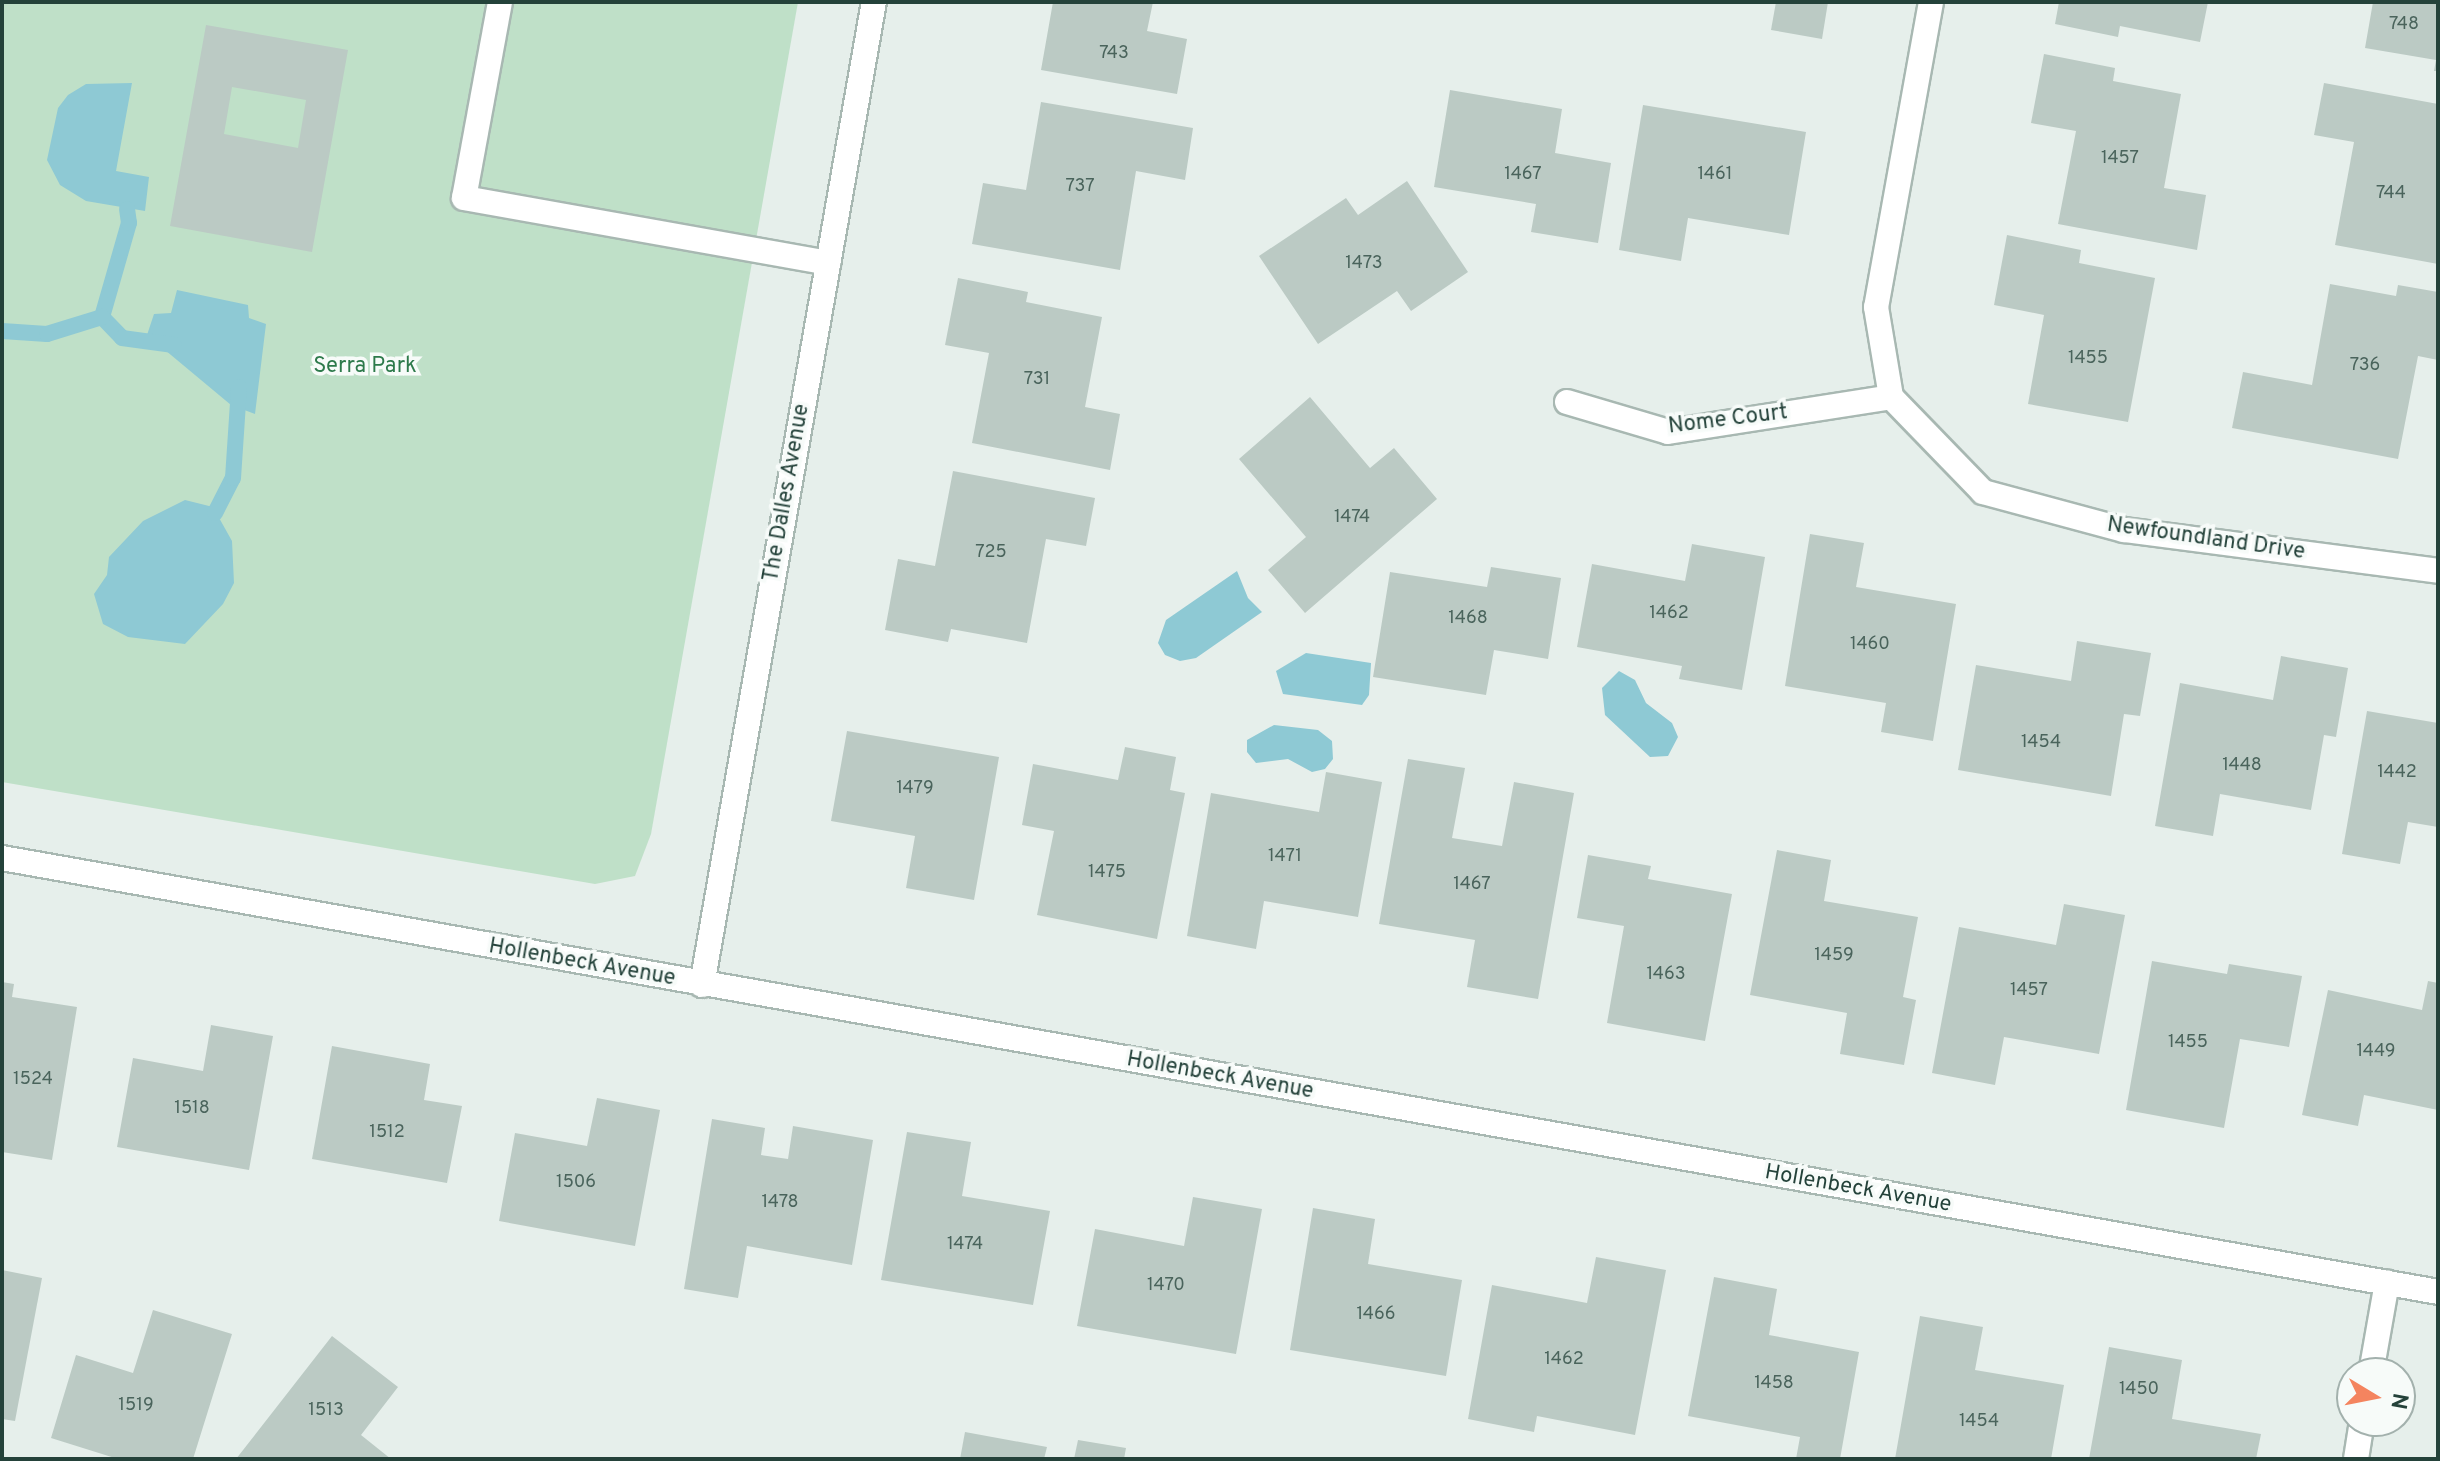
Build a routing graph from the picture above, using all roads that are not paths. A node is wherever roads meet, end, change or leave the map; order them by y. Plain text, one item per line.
1 (500, 2) edge
2 (874, 2) edge
3 (1931, 2) edge
4 (828, 263) junction
5 (1891, 397) junction
6 (1567, 402) dead end
7 (2438, 571) edge
8 (2, 858) edge
9 (702, 985) junction
10 (2387, 1282) junction
11 (2438, 1292) edge
12 (2374, 1357) edge
13 (2359, 1437) edge
14 (2356, 1459) edge

1 - 4 street
2 - 4 street, The Dalles Avenue
3 - 5 street
4 - 9 street, The Dalles Avenue
5 - 6 street, Nome Court
5 - 7 street, Newfoundland Drive
8 - 9 street, Hollenbeck Avenue
9 - 10 street, Hollenbeck Avenue
10 - 11 street, Hollenbeck Avenue
10 - 12 street
13 - 14 street

